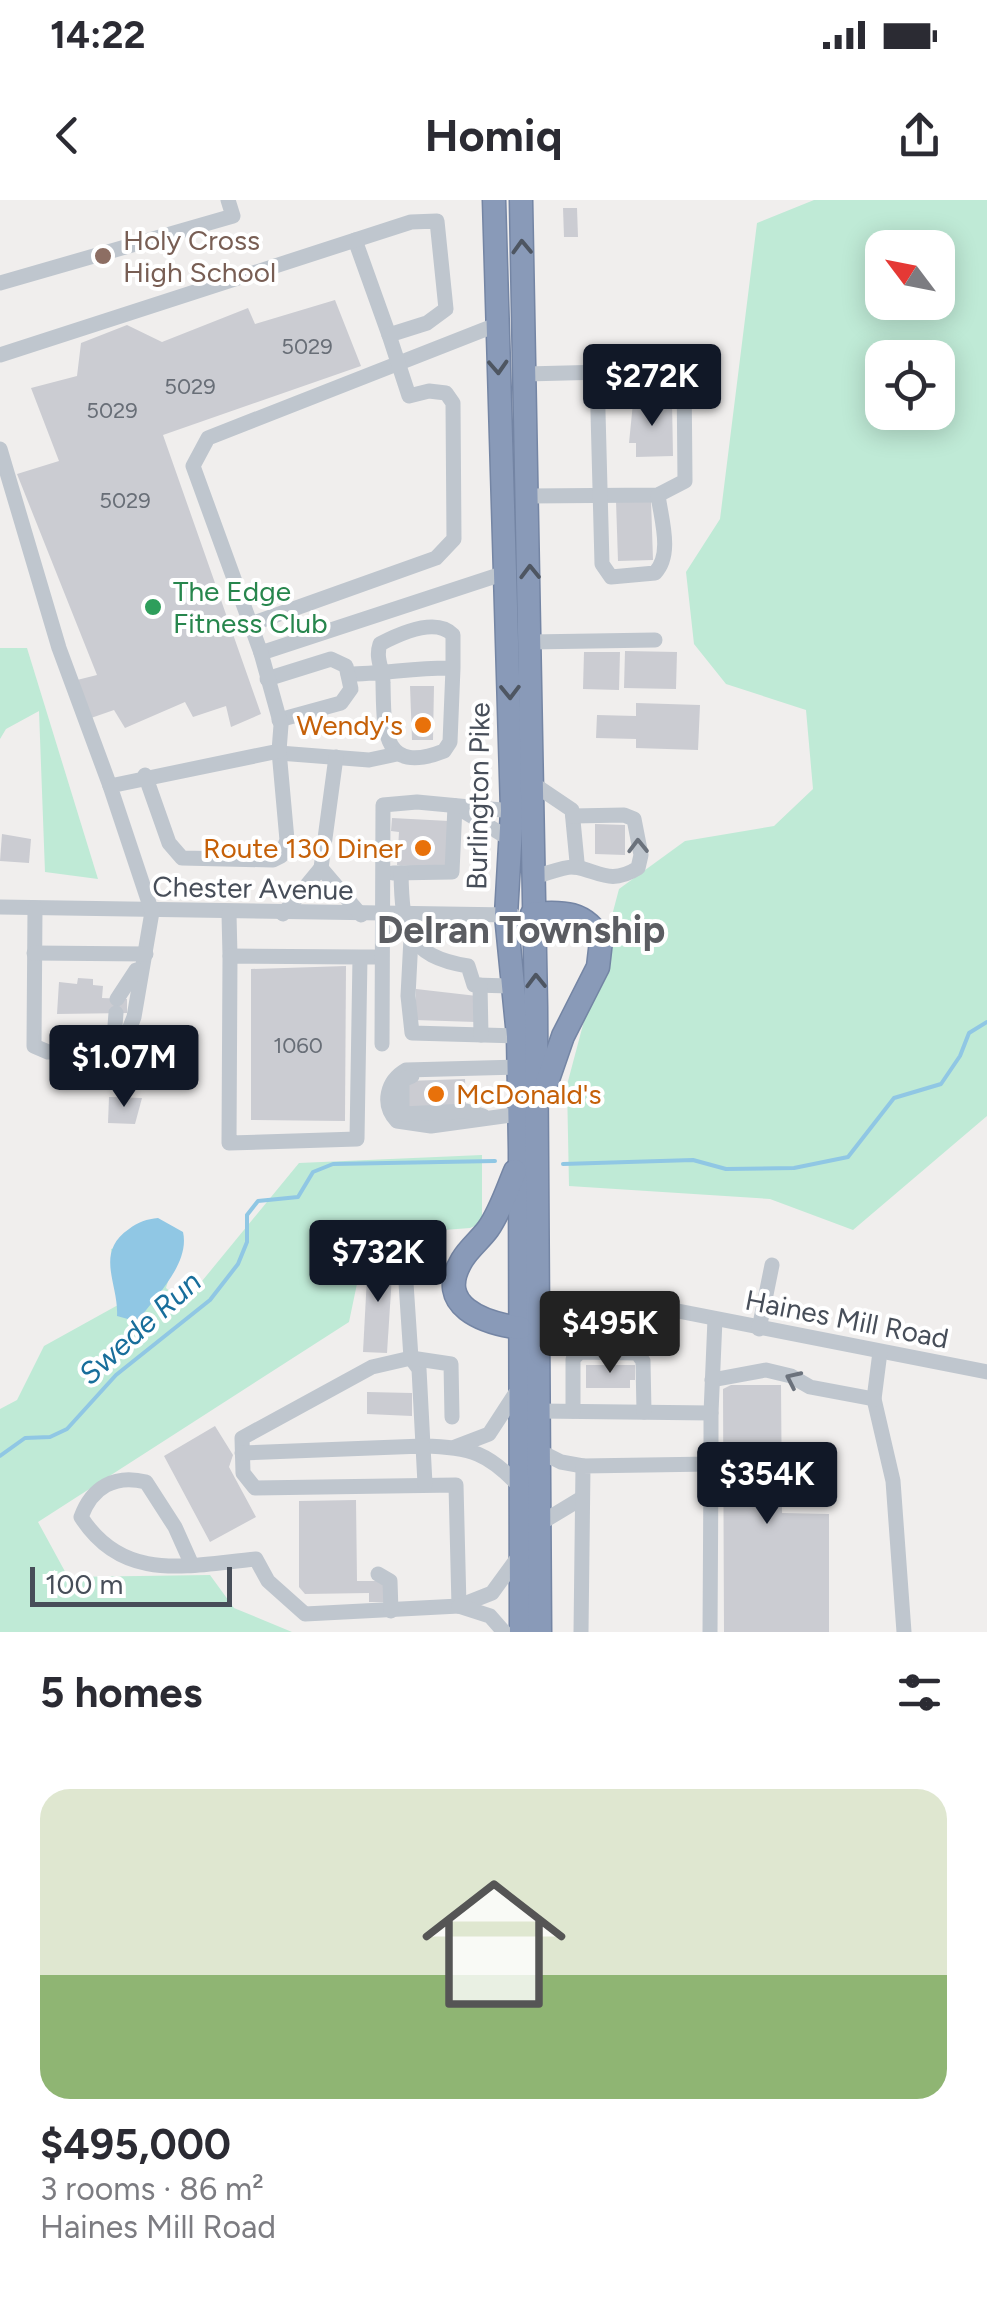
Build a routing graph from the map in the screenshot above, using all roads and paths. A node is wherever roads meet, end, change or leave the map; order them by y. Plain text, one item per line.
1 (228, 200) edge
2 (494, 200) edge
3 (521, 200) edge
4 (356, 240) junction
5 (0, 284) edge
6 (496, 325) junction
7 (389, 335) junction
8 (0, 355) edge
9 (400, 366) junction
10 (526, 374) junction
11 (596, 374) junction
12 (0, 449) edge
13 (598, 494) junction
14 (658, 495) junction
15 (528, 496) junction
16 (508, 572) junction
17 (250, 624) junction
18 (655, 640) dead end
19 (530, 642) junction
20 (261, 653) junction
21 (452, 668) junction
22 (348, 674) junction
23 (383, 674) junction
24 (267, 680) junction
25 (279, 720) junction
26 (279, 752) junction
27 (396, 754) junction
28 (336, 757) junction
29 (145, 776) junction
30 (532, 784) junction
31 (110, 786) junction
32 (455, 806) junction
33 (512, 811) junction
34 (573, 813) junction
35 (510, 839) junction
36 (574, 867) junction
37 (322, 868) junction
38 (393, 873) junction
39 (534, 877) junction
40 (0, 907) edge
41 (35, 908) junction
42 (152, 912) junction
43 (229, 914) junction
44 (283, 914) junction
45 (532, 914) junction
46 (362, 915) junction
47 (382, 915) junction
48 (402, 915) junction
49 (506, 915) junction
50 (411, 938) junction
51 (34, 952) junction
52 (146, 954) junction
53 (230, 956) junction
54 (360, 957) junction
55 (381, 957) junction
56 (480, 985) junction
57 (510, 986) junction
58 (481, 1035) junction
59 (518, 1036) junction
60 (382, 1044) dead end
61 (113, 1051) junction
62 (518, 1067) junction
63 (528, 1113) junction
64 (520, 1159) junction
65 (772, 1265) dead end
66 (405, 1268) dead end
67 (715, 1318) junction
68 (529, 1326) junction
69 (759, 1328) junction
70 (880, 1352) junction
71 (987, 1354) edge
72 (411, 1358) junction
73 (985, 1372) edge
74 (712, 1380) junction
75 (520, 1381) junction
76 (874, 1399) junction
77 (538, 1411) junction
78 (573, 1411) junction
79 (644, 1412) junction
80 (711, 1412) junction
81 (452, 1417) dead end
82 (424, 1446) junction
83 (455, 1447) junction
84 (539, 1451) junction
85 (242, 1453) junction
86 (711, 1464) junction
87 (584, 1466) junction
88 (424, 1484) junction
89 (521, 1488) junction
90 (582, 1498) junction
91 (539, 1524) junction
92 (521, 1552) junction
93 (192, 1564) junction
94 (378, 1574) dead end
95 (459, 1606) junction
96 (391, 1611) junction
97 (504, 1632) edge
98 (521, 1632) edge
99 (540, 1632) edge
100 (582, 1632) edge
101 (710, 1632) edge
102 (904, 1632) edge

1 - 5 street
2 - 6 highway, Burlington Pike
10 -> 3 highway, Burlington Pike
4 - 7 street
4 - 7 street
4 - 8 street
6 - 9 street
6 -> 16 highway, Burlington Pike
7 - 9 street
9 - 17 street
9 - 17 street
10 - 11 street
10 - 15 highway, Burlington Pike
11 - 13 street
11 - 14 street
12 - 31 street
13 - 14 street
13 - 14 street
13 - 15 street
19 -> 15 highway, Burlington Pike
16 - 20 street
16 -> 33 highway, Burlington Pike
17 - 20 street
18 - 19 street
19 - 30 highway, Burlington Pike
20 - 24 street
21 - 23 street
21 - 23 street
21 - 27 street
22 - 23 street
22 - 24 street
22 - 25 street
23 - 27 street
24 - 25 street
25 - 26 street
26 - 28 street
26 - 29 street
26 - 29 street
27 - 28 street
28 - 37 street
29 - 31 street
30 - 34 street
30 - 39 highway, Burlington Pike
31 - 42 street
32 - 33 street
32 - 35 street
32 - 38 street
32 - 38 street
33 - 35 highway, Burlington Pike
34 - 36 street
36 -> 34 street
35 - 49 highway, Burlington Pike
36 - 39 street
37 - 44 street
37 - 46 street
38 - 47 street
38 - 48 street
39 - 45 highway, Burlington Pike
40 - 41 street, Chester Avenue
41 - 42 street, Chester Avenue
41 - 51 street
42 - 43 street, Chester Avenue
42 - 52 street
43 - 44 street, Chester Avenue
43 - 53 street
44 - 46 street, Chester Avenue
45 - 49 street, Chester Avenue
63 -> 45 highway, Burlington Pike
45 - 63 highway
46 - 47 street, Chester Avenue
47 - 48 street, Chester Avenue
47 - 55 street
48 - 49 street, Chester Avenue
48 - 50 street
49 - 57 highway, Burlington Pike
50 - 56 street
50 - 58 street
51 - 52 street
51 - 61 street
52 - 61 street
52 - 61 street
53 - 54 street
53 - 54 street
54 - 55 street
55 - 60 street
56 - 57 street
56 - 58 street
57 - 59 highway, Burlington Pike
58 - 59 street
59 - 62 highway, Burlington Pike
62 - 63 highway, Burlington Pike
62 - 63 street
63 - 64 highway, Burlington Pike
63 - 68 highway, Burlington Pike
64 - 68 highway, Burlington Pike
64 - 68 highway
65 - 69 street
66 - 72 street
67 - 68 street, Haines Mill Road
67 - 69 street, Haines Mill Road
67 - 74 street
68 - 75 highway, Burlington Pike
68 - 77 highway, Burlington Pike
69 - 70 street, Haines Mill Road
70 - 73 street, Haines Mill Road
70 - 76 street
71 - 73 street
72 - 81 street
72 - 82 street
72 - 85 street
76 -> 74 street
74 - 80 street
75 - 83 street
75 - 89 highway, Burlington Pike
76 - 102 street
77 - 78 street
77 - 84 highway, Burlington Pike
78 - 79 street
78 - 79 street
79 - 80 street
80 - 86 street
82 - 83 street
82 - 85 street
82 - 88 street
83 - 89 street
84 - 87 street
84 - 91 highway, Burlington Pike
85 - 88 street
86 - 87 street
86 - 101 street
87 - 90 street
88 - 95 street
89 - 92 highway, Burlington Pike
90 - 91 street
90 - 100 street
91 - 99 highway, Burlington Pike
92 - 95 street
92 - 98 highway, Burlington Pike
93 - 93 street
93 - 96 street
94 - 96 street
95 - 96 street
95 - 97 street

